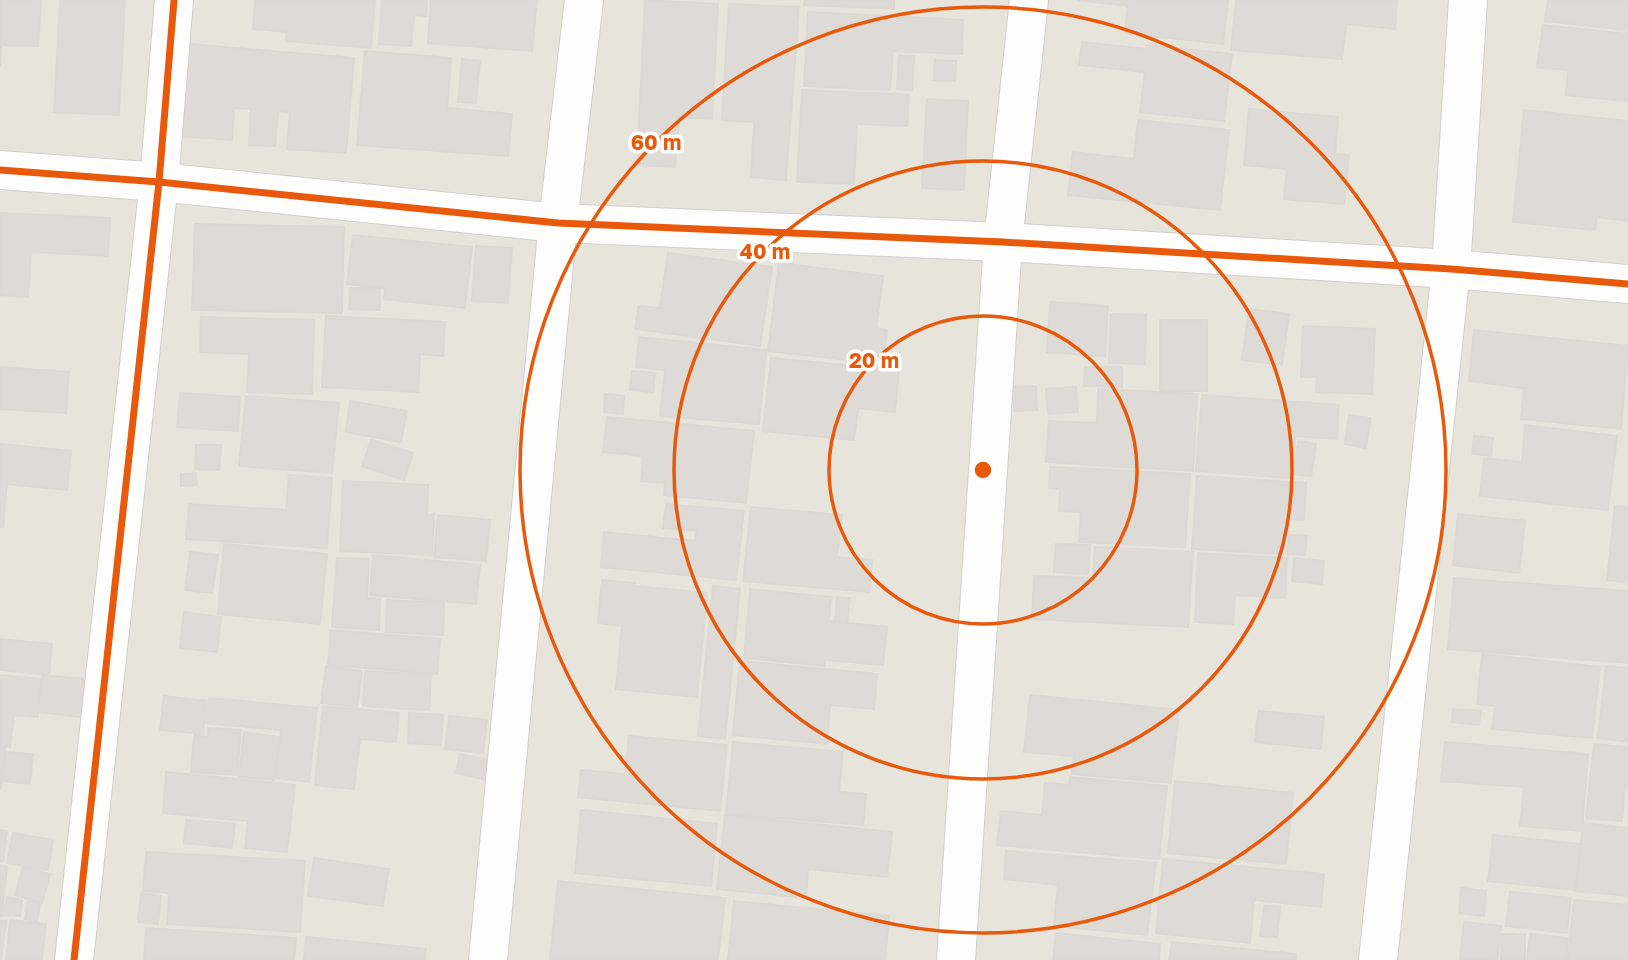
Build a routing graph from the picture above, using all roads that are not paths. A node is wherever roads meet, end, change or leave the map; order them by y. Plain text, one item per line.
1 (174, 0) edge
2 (584, 0) edge
3 (1029, 0) edge
4 (1468, 0) edge
5 (0, 170) edge
6 (159, 182) junction
7 (558, 223) junction
8 (1003, 242) junction
9 (1451, 269) junction
10 (1628, 284) edge
11 (75, 960) edge
12 (488, 960) edge
13 (956, 960) edge
14 (1378, 960) edge

1 - 6 street
2 - 7 street
3 - 8 street
4 - 9 street
5 - 6 street
6 - 7 street
6 - 11 street
7 - 8 street
7 - 12 street
8 - 9 street
8 - 13 street
9 - 10 street
9 - 14 street

